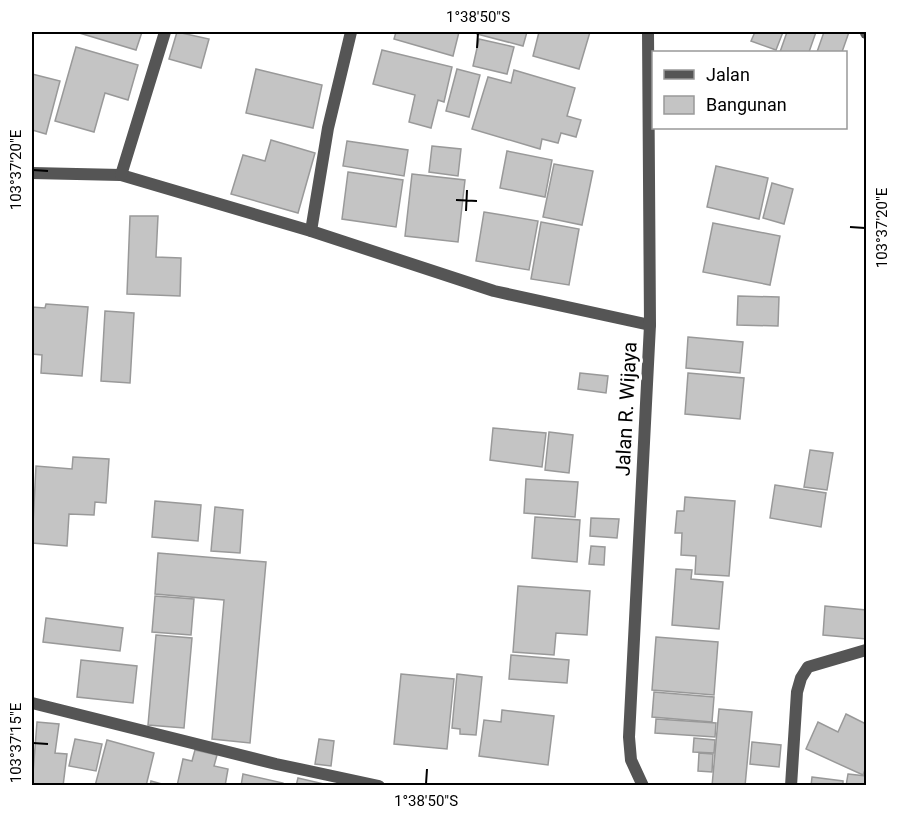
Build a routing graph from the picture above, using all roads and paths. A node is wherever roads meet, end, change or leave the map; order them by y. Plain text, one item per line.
1 (165, 32) edge
2 (351, 32) edge
3 (648, 32) edge
4 (32, 173) edge
5 (121, 175) junction
6 (311, 231) junction
7 (650, 325) junction
8 (867, 650) edge
9 (32, 703) edge
10 (379, 786) edge
11 (643, 786) edge
12 (791, 786) edge

1 - 5 street
2 - 6 street
3 - 7 street, Jalan R. Wijaya
4 - 5 street
5 - 6 street
6 - 7 street
7 - 11 street, Jalan R. Wijaya
8 - 12 street
9 - 10 street

